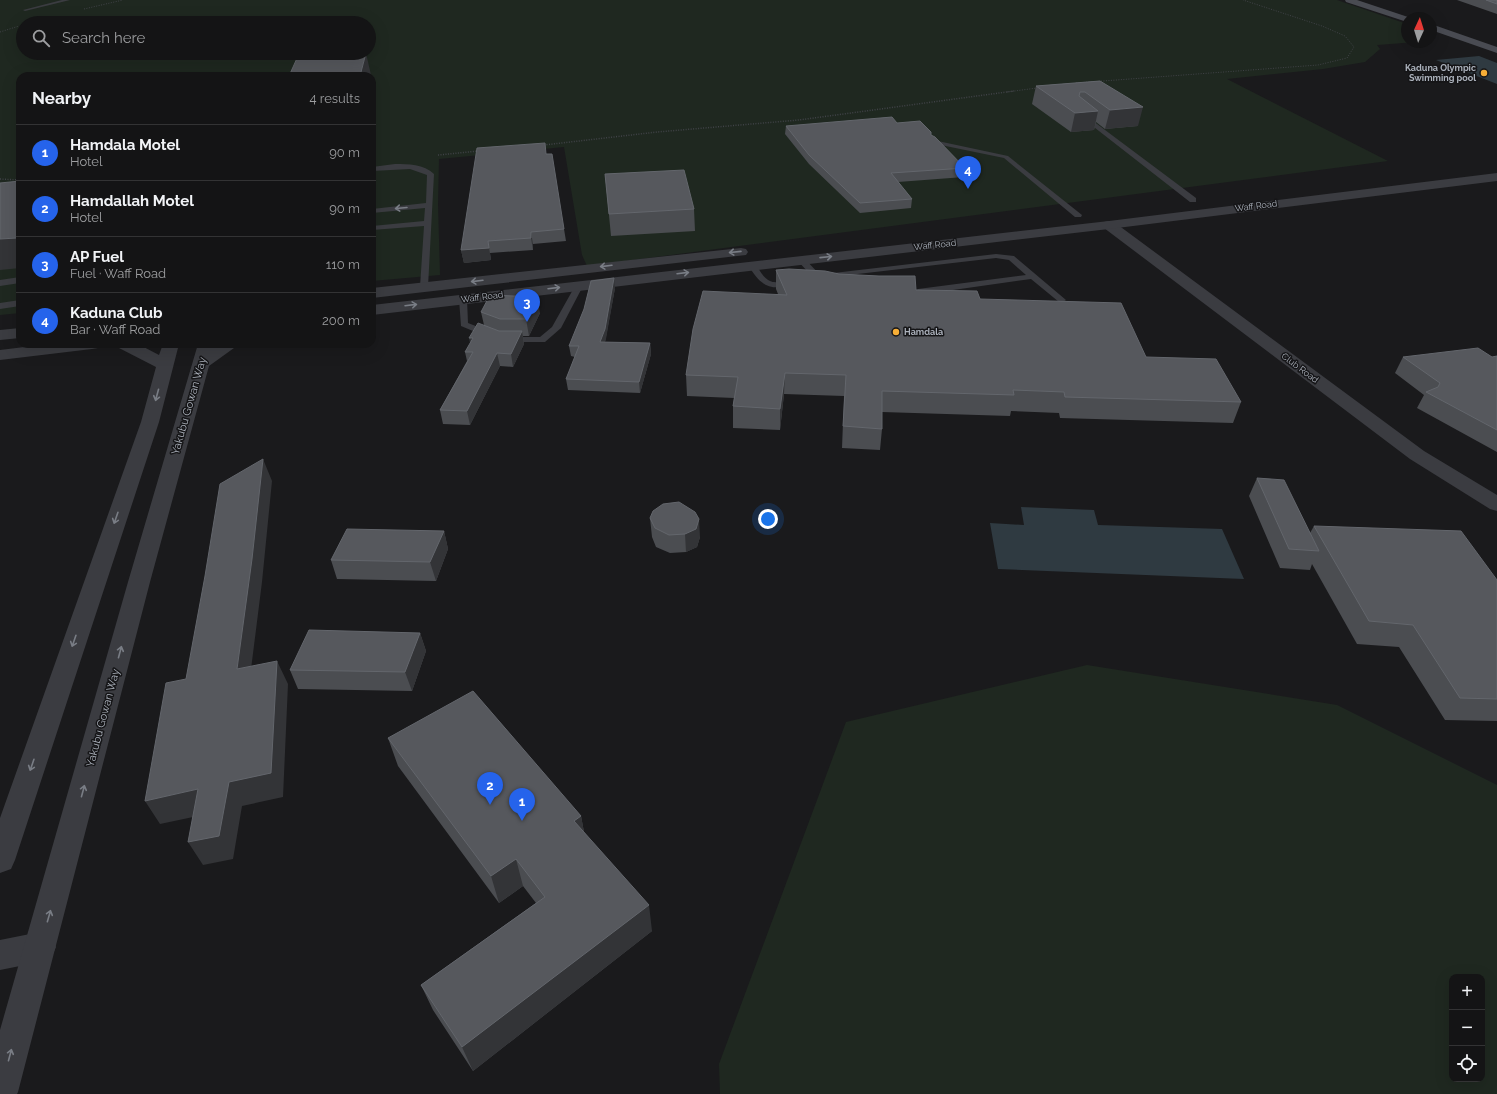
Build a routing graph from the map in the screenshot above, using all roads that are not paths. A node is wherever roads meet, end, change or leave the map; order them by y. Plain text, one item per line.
1 (68, 0) edge
2 (1349, 0) edge
3 (1368, 0) edge
4 (25, 10) dead end
5 (1401, 13) edge
6 (1401, 14) edge
7 (1437, 23) edge
8 (1437, 29) edge
9 (1497, 43) edge
10 (1497, 50) edge
11 (1078, 113) edge
12 (933, 142) edge
13 (376, 169) edge
14 (1497, 177) edge
15 (1209, 198) dead end
16 (1193, 200) junction
17 (1170, 203) dead end
18 (429, 206) junction
19 (376, 211) edge
20 (1093, 212) dead end
21 (1078, 214) junction
22 (1062, 216) dead end
23 (428, 223) junction
24 (1109, 225) junction
25 (376, 228) edge
26 (753, 250) dead end
27 (801, 260) junction
28 (752, 265) junction
29 (1034, 276) junction
30 (818, 277) junction
31 (16, 281) edge
32 (0, 283) edge
33 (578, 286) junction
34 (424, 287) junction
35 (829, 287) edge
36 (910, 292) edge
37 (376, 293) edge
38 (463, 299) junction
39 (1062, 300) edge
40 (16, 304) edge
41 (0, 306) edge
42 (376, 310) edge
43 (16, 333) edge
44 (0, 335) edge
45 (59, 348) edge
46 (142, 348) edge
47 (218, 348) edge
48 (168, 354) edge
49 (203, 354) edge
50 (0, 355) edge
51 (1497, 504) edge
52 (0, 860) edge
53 (40, 947) junction
54 (0, 955) edge
55 (0, 1092) edge

1 - 4 lane
2 - 6 main road
3 - 5 main road
7 - 9 main road
8 - 10 main road
11 - 16 lane
12 - 21 lane
13 - 18 lane
14 - 24 street, Waff Road
15 - 16 street
16 - 17 street
18 -> 19 lane
18 - 23 lane
20 - 21 street
21 - 22 street
23 - 25 lane
23 - 34 lane
27 -> 24 street, Waff Road
24 - 51 street, Club Road
26 -> 34 street, Waff Road
27 - 28 street, Waff Road
27 - 30 lane
28 - 30 lane
33 -> 28 street, Waff Road
29 - 30 lane
29 - 36 lane
29 - 39 lane
30 - 35 lane
31 - 32 lane
38 -> 33 street, Waff Road
33 - 38 lane
34 - 37 street, Waff Road
42 -> 38 street, Waff Road
40 - 41 lane
43 - 44 street
45 - 50 street
46 - 48 street
47 - 49 street
48 -> 52 street
53 -> 49 street, Yakubu Gowan Way
53 - 54 street
55 -> 53 street, Yakubu Gowan Way

